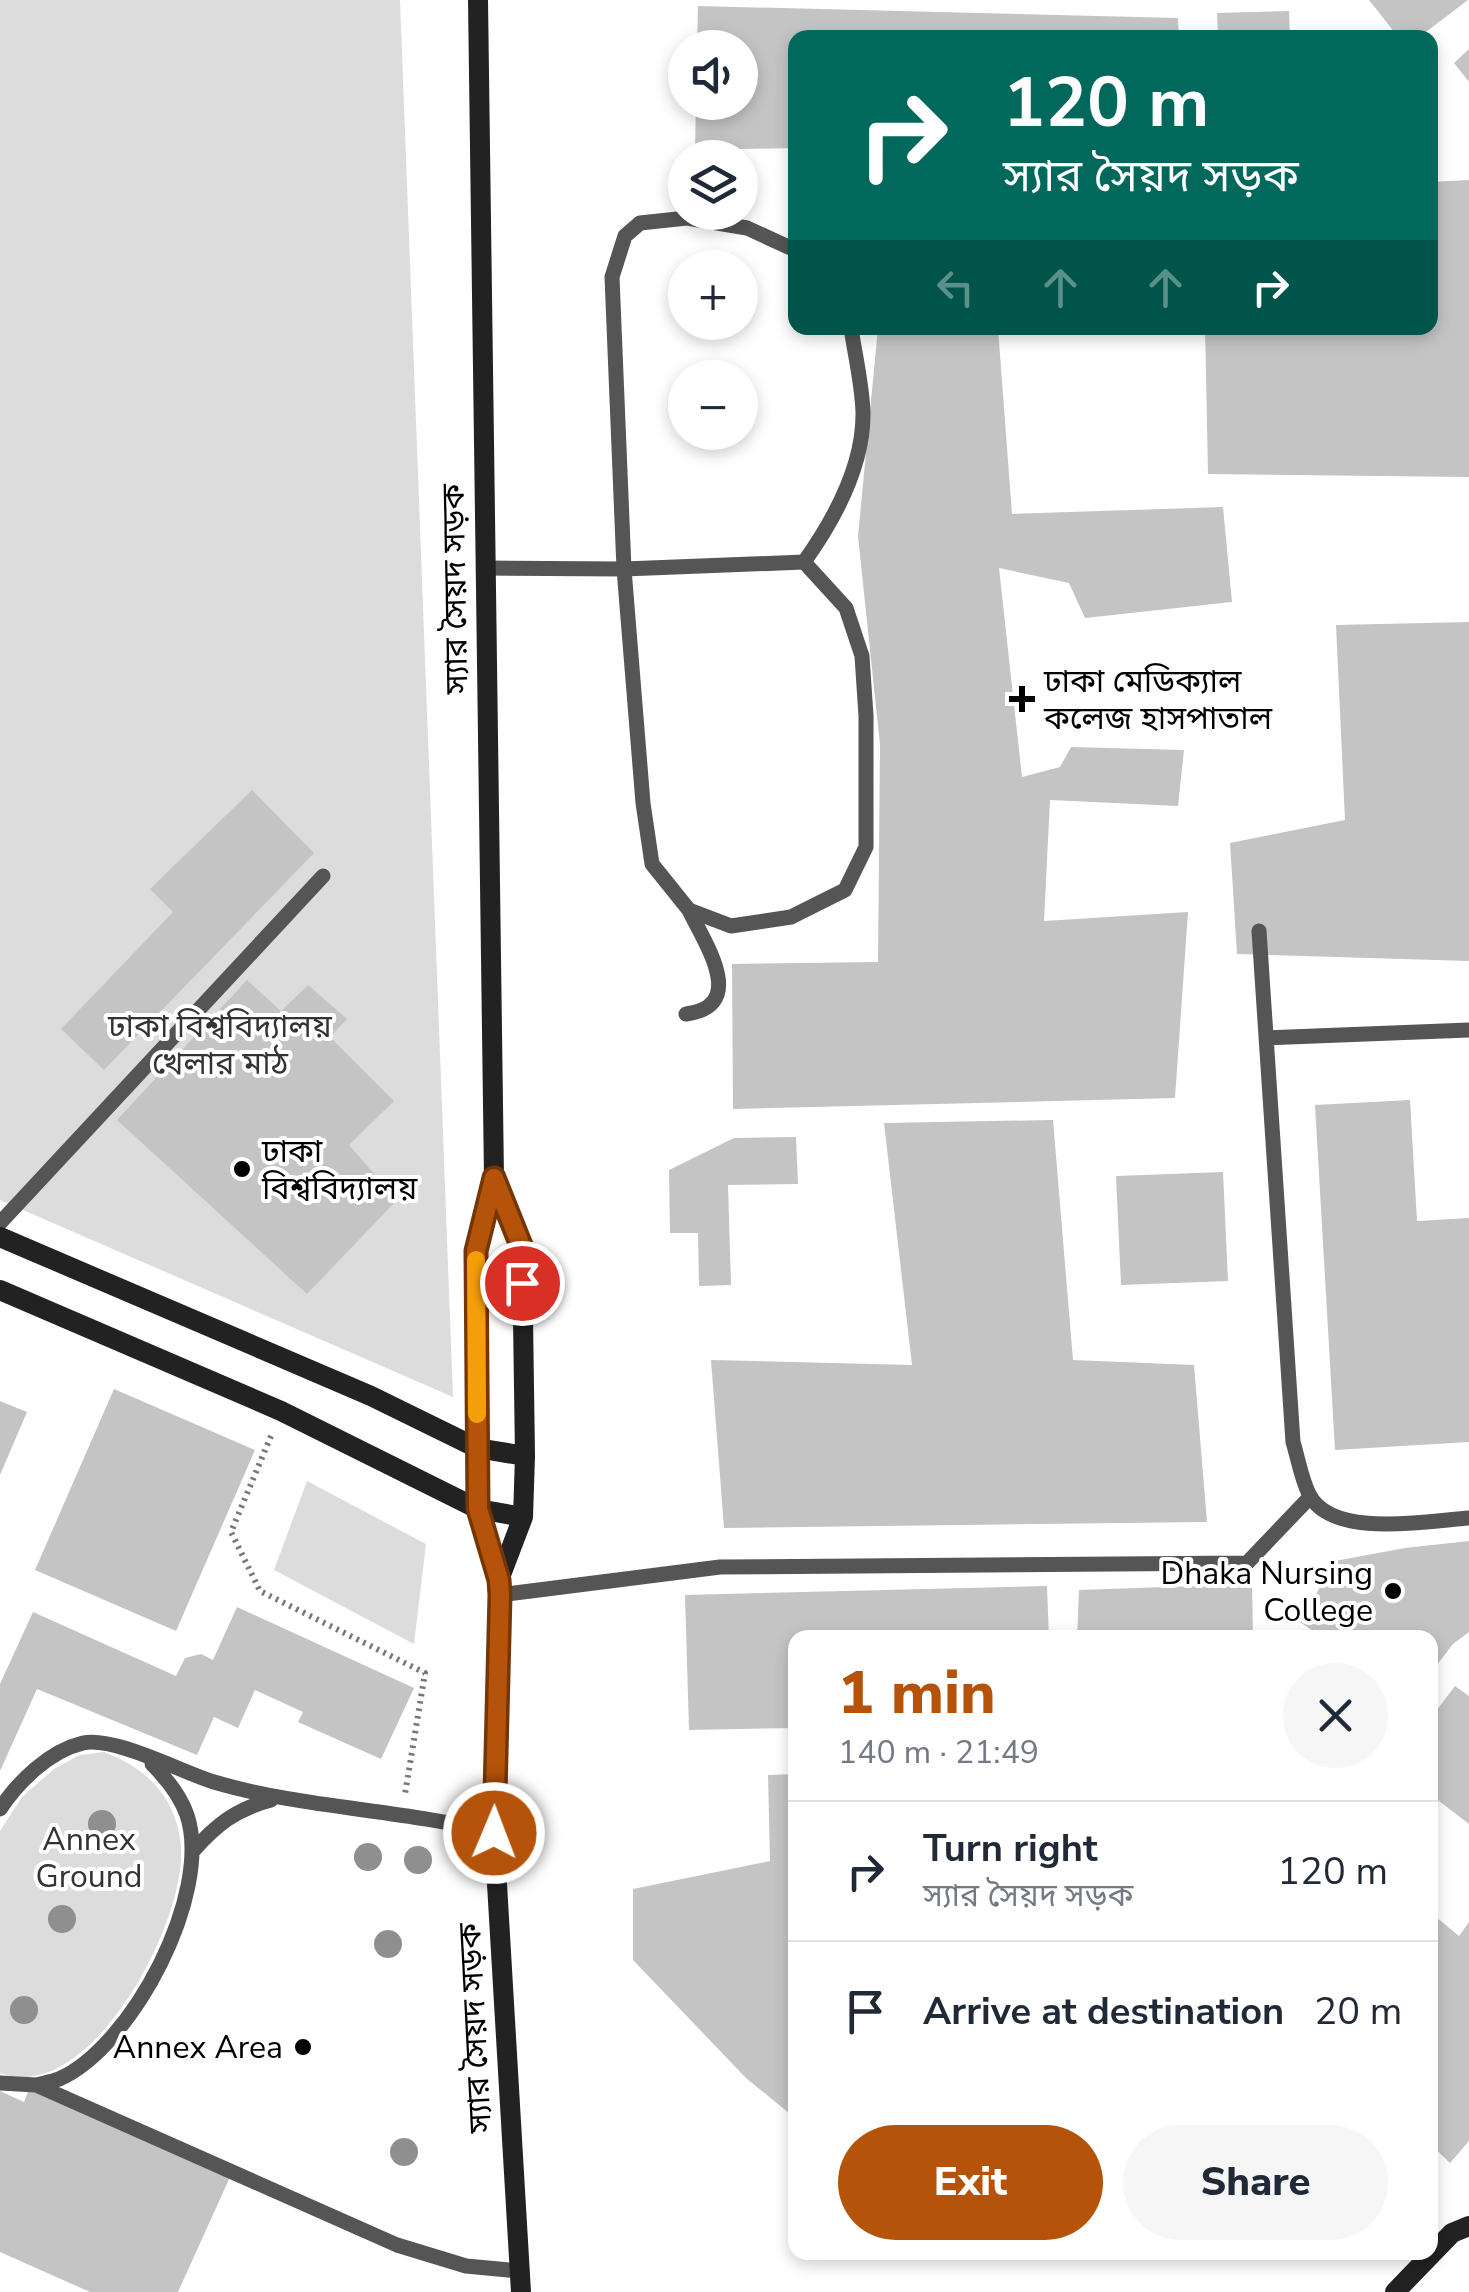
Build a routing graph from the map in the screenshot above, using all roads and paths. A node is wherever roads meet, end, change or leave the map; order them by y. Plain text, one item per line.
1 (478, 0) edge
2 (788, 247) edge
3 (852, 335) edge
4 (804, 562) junction
5 (485, 568) junction
6 (624, 569) junction
7 (323, 876) dead end
8 (689, 910) junction
9 (1259, 931) dead end
10 (686, 1014) dead end
11 (1469, 1030) edge
12 (1266, 1038) junction
13 (494, 1178) junction
14 (0, 1223) edge
15 (0, 1237) edge
16 (0, 1290) edge
17 (281, 1411) junction
18 (477, 1448) junction
19 (525, 1456) junction
20 (1310, 1497) junction
21 (478, 1509) junction
22 (523, 1517) junction
23 (1469, 1518) edge
24 (499, 1587) junction
25 (146, 1758) junction
26 (274, 1798) junction
27 (0, 1810) edge
28 (402, 1813) junction
29 (494, 1833) junction
30 (192, 1851) junction
31 (0, 2083) edge
32 (36, 2084) junction
33 (1469, 2226) edge
34 (1438, 2248) edge
35 (1426, 2260) edge
36 (520, 2281) edge
37 (1395, 2292) edge

1 - 5 main road, স্যার সৈয়দ সড়ক
2 - 6 lane
3 - 4 lane
4 - 6 lane
4 - 8 lane
5 - 6 lane
5 - 13 main road, স্যার সৈয়দ সড়ক
6 - 8 lane
7 - 14 lane
8 - 10 lane
9 - 12 lane
11 - 12 lane
12 - 20 lane
13 - 18 main road, স্যার সৈয়দ সড়ক
13 - 19 main road, স্যার সৈয়দ সড়ক
15 - 18 main road
16 - 17 main road
17 - 21 main road
17 - 28 path
18 - 19 main road
18 - 21 main road, স্যার সৈয়দ সড়ক
19 - 22 main road, স্যার সৈয়দ সড়ক
20 - 23 lane
20 - 24 lane
21 - 22 main road
21 - 24 main road, স্যার সৈয়দ সড়ক
22 - 24 main road, স্যার সৈয়দ সড়ক
24 - 29 main road, স্যার সৈয়দ সড়ক
25 - 26 lane
25 - 27 lane
25 - 30 lane
26 - 28 lane
26 - 30 lane
28 - 29 lane
29 - 36 main road, স্যার সৈয়দ সড়ক
30 - 32 lane
31 - 32 lane
32 - 36 lane
33 - 34 main road
35 - 37 main road

